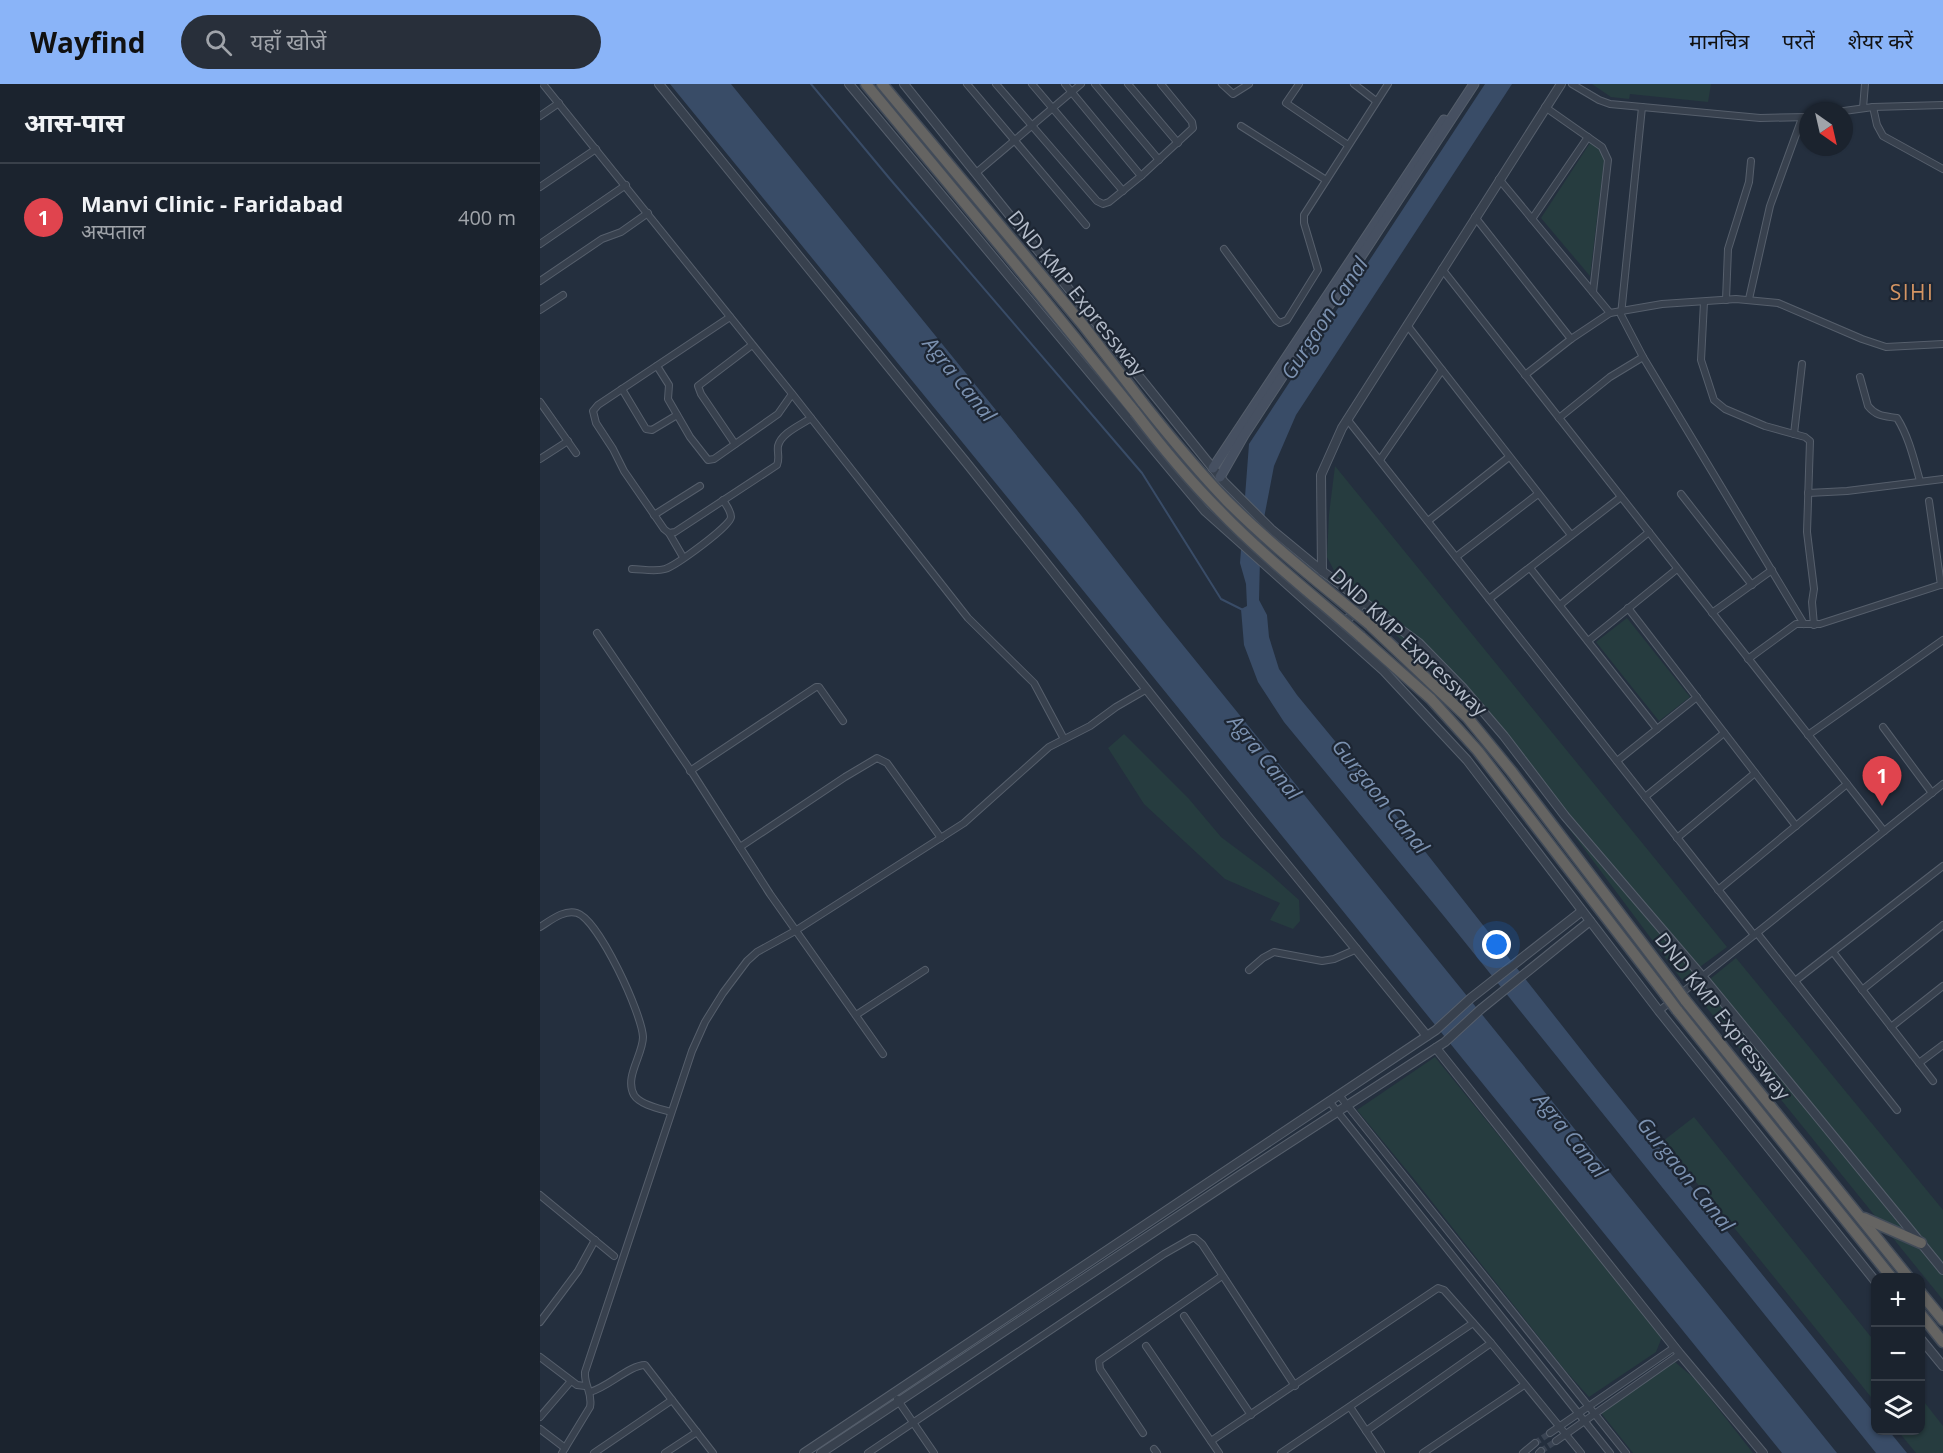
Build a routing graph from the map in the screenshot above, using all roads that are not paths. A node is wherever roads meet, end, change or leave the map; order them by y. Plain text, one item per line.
1 (543, 84) edge
2 (659, 84) edge
3 (849, 84) edge
4 (866, 84) edge
5 (882, 84) edge
6 (904, 84) edge
7 (967, 84) edge
8 (996, 84) edge
9 (1032, 84) edge
10 (1065, 84) edge
11 (1081, 84) edge
12 (1095, 84) edge
13 (1128, 84) edge
14 (1161, 84) edge
15 (1222, 84) edge
16 (1249, 84) edge
17 (1299, 84) edge
18 (1354, 84) edge
19 (1388, 84) edge
20 (1467, 84) edge
21 (1474, 84) edge
22 (1561, 84) edge
23 (1572, 84) edge
24 (1865, 84) edge
25 (1072, 92) junction
26 (1376, 101) junction
27 (559, 103) junction
28 (1943, 105) edge
29 (1545, 107) junction
30 (1642, 107) junction
31 (1873, 107) junction
32 (1052, 108) junction
33 (1863, 108) junction
34 (1853, 110) edge
35 (540, 116) edge
36 (1799, 117) edge
37 (1032, 125) junction
38 (1241, 126) dead end
39 (1799, 132) edge
40 (1588, 137) junction
41 (1014, 140) junction
42 (1178, 143) junction
43 (1348, 145) junction
44 (596, 149) junction
45 (1160, 160) junction
46 (1751, 161) dead end
47 (1943, 169) edge
48 (976, 172) junction
49 (1141, 176) junction
50 (1499, 179) junction
51 (1326, 180) junction
52 (626, 185) junction
53 (540, 186) edge
54 (1123, 191) junction
55 (648, 213) junction
56 (1475, 217) junction
57 (1532, 219) junction
58 (1086, 225) dead end
59 (540, 244) edge
60 (1224, 249) dead end
61 (1442, 269) junction
62 (540, 281) edge
63 (1593, 292) junction
64 (562, 295) dead end
65 (1749, 299) junction
66 (1726, 300) junction
67 (1704, 302) junction
68 (1622, 309) junction
69 (540, 310) edge
70 (1610, 313) junction
71 (729, 317) junction
72 (1407, 325) junction
73 (1571, 339) junction
74 (1943, 344) edge
75 (752, 345) junction
76 (1643, 357) junction
77 (1802, 364) dead end
78 (657, 366) junction
79 (1442, 370) junction
80 (1526, 375) junction
81 (1860, 376) dead end
82 (622, 389) junction
83 (792, 394) junction
84 (540, 402) edge
85 (548, 414) junction
86 (677, 415) junction
87 (811, 418) junction
88 (1559, 418) junction
89 (540, 419) edge
90 (1347, 419) junction
91 (1794, 434) junction
92 (1188, 436) junction
93 (568, 441) junction
94 (735, 444) junction
95 (576, 453) dead end
96 (1509, 457) junction
97 (1162, 458) junction
98 (540, 459) edge
99 (1380, 460) junction
100 (1213, 468) junction
101 (1220, 477) junction
102 (1943, 479) edge
103 (1920, 481) junction
104 (700, 486) dead end
105 (1808, 493) junction
106 (1538, 494) junction
107 (1681, 494) dead end
108 (1621, 496) junction
109 (723, 500) junction
110 (1929, 501) dead end
111 (654, 515) junction
112 (1428, 521) junction
113 (1649, 532) junction
114 (669, 533) junction
115 (1571, 536) junction
116 (683, 557) junction
117 (1456, 557) junction
118 (1530, 567) junction
119 (632, 569) dead end
120 (1677, 569) junction
121 (1772, 570) junction
122 (1322, 571) junction
123 (1752, 585) junction
124 (1942, 585) edge
125 (1489, 599) junction
126 (1364, 601) junction
127 (1560, 605) junction
128 (1628, 608) junction
129 (1712, 613) junction
130 (1804, 624) junction
131 (1814, 625) junction
132 (1339, 630) junction
133 (597, 633) dead end
134 (1943, 640) edge
135 (1588, 641) junction
136 (1748, 659) junction
137 (1147, 689) junction
138 (1697, 697) junction
139 (843, 721) dead end
140 (1883, 727) dead end
141 (1657, 729) junction
142 (1724, 733) junction
143 (1808, 735) junction
144 (1064, 739) junction
145 (1617, 761) junction
146 (690, 771) junction
147 (1755, 773) junction
148 (1847, 784) junction
149 (1943, 784) edge
150 (1932, 793) junction
151 (1646, 797) junction
152 (1796, 826) junction
153 (1884, 831) junction
154 (941, 838) junction
155 (1677, 838) junction
156 (740, 848) junction
157 (1943, 866) edge
158 (1718, 890) junction
159 (1582, 910) junction
160 (1590, 921) junction
161 (1943, 925) edge
162 (540, 927) edge
163 (795, 931) junction
164 (1755, 934) junction
165 (1357, 950) junction
166 (1833, 952) junction
167 (1249, 969) dead end
168 (925, 970) dead end
169 (1702, 976) junction
170 (1795, 981) junction
171 (1943, 986) edge
172 (1862, 990) junction
173 (1659, 1011) junction
174 (856, 1015) junction
175 (1891, 1027) junction
176 (1427, 1036) junction
177 (1943, 1045) edge
178 (1436, 1047) junction
179 (883, 1054) dead end
180 (1919, 1063) junction
181 (1933, 1081) dead end
182 (1339, 1095) junction
183 (1329, 1101) junction
184 (1347, 1105) junction
185 (1897, 1110) dead end
186 (671, 1112) junction
187 (1337, 1112) junction
188 (540, 1195) edge
189 (1861, 1217) junction
190 (595, 1240) junction
191 (1921, 1243) junction
192 (614, 1256) dead end
193 (1943, 1270) edge
194 (1888, 1273) edge
195 (1906, 1273) edge
196 (1222, 1276) junction
197 (1871, 1277) edge
198 (1925, 1298) edge
199 (1184, 1316) dead end
200 (1925, 1319) edge
201 (1943, 1320) edge
202 (540, 1322) edge
203 (1473, 1323) junction
204 (1943, 1342) edge
205 (1491, 1343) junction
206 (1925, 1344) edge
207 (1146, 1346) dead end
208 (1677, 1350) junction
209 (541, 1360) edge
210 (1943, 1366) edge
211 (571, 1381) junction
212 (1524, 1385) junction
213 (585, 1386) junction
214 (1295, 1386) junction
215 (590, 1392) junction
216 (894, 1393) junction
217 (672, 1400) junction
218 (899, 1401) junction
219 (1350, 1407) junction
220 (1589, 1407) junction
221 (1579, 1414) junction
222 (1593, 1414) junction
223 (1251, 1415) junction
224 (540, 1417) edge
225 (1584, 1420) junction
226 (914, 1423) junction
227 (1560, 1427) junction
228 (540, 1429) edge
229 (1366, 1431) junction
230 (697, 1432) junction
231 (1550, 1433) tunnel mouth
232 (1143, 1434) dead end
233 (1566, 1434) junction
234 (1211, 1441) junction
235 (1556, 1441) tunnel mouth
236 (1535, 1443) tunnel mouth
237 (564, 1451) edge
238 (1380, 1451) edge
239 (594, 1453) edge
240 (665, 1453) edge
241 (712, 1453) edge
242 (804, 1453) edge
243 (821, 1453) edge
244 (868, 1453) edge
245 (934, 1453) edge
246 (1219, 1453) edge
247 (1281, 1453) edge
248 (1371, 1453) edge
249 (1423, 1453) edge
250 (1523, 1453) edge
251 (1581, 1453) edge
252 (1610, 1453) edge
253 (1626, 1453) edge
254 (1762, 1453) edge

1 - 27 street
2 - 137 street
3 - 97 street
4 - 194 highway, DND KMP Expressway, bridge
5 - 189 highway, DND KMP Expressway, bridge
6 - 48 street
7 - 41 street
8 - 37 street
9 - 32 street
10 - 25 street
11 - 25 street
12 - 45 street
13 - 42 street
14 - 42 street
15 - 16 street
17 - 43 street
18 - 26 street
19 - 26 street
20 - 100 main road
21 - 101 main road
22 - 29 street
23 - 30 street
24 - 33 street
25 - 32 street
25 - 49 street
26 - 43 street
27 - 35 street
27 - 44 street
28 - 31 street
29 - 40 street
29 - 50 street
30 - 36 street
30 - 68 street
31 - 33 street
31 - 47 street
32 - 37 street
32 - 54 street
33 - 34 street
37 - 41 street
37 - 54 street
38 - 51 street
39 - 65 street
40 - 57 street
40 - 63 street
41 - 48 street
41 - 58 street
42 - 45 street
43 - 51 street
44 - 52 street
44 - 53 street
45 - 49 street
46 - 66 street
48 - 92 street
49 - 54 street
50 - 56 street
50 - 57 street
51 - 60 street
52 - 55 street
52 - 59 street
55 - 62 street
55 - 71 street
56 - 61 street
56 - 73 street
57 - 63 street
61 - 72 street
61 - 80 street
63 - 70 street
64 - 69 street
65 - 66 street
65 - 74 street
66 - 67 street
67 - 68 street
67 - 91 street
68 - 70 street
68 - 76 street
70 - 73 street
71 - 75 street
71 - 78 street
72 - 79 street
72 - 90 street
73 - 80 street
75 - 83 street
75 - 94 street
76 - 88 street
76 - 121 street
77 - 91 street
78 - 82 street
78 - 86 street
79 - 96 street
79 - 99 street
80 - 88 street
81 - 103 street
82 - 86 street
82 - 111 street
83 - 87 street
83 - 94 street
84 - 85 street
85 - 89 street
85 - 93 street
86 - 94 street
87 - 109 street
87 - 144 street
88 - 108 street
90 - 99 street
90 - 122 street
91 - 105 street
92 - 97 street
92 - 100 street
93 - 95 street
93 - 98 street
96 - 106 street
96 - 112 street
97 - 132 street
99 - 112 street
100 - 101 street
101 - 122 street
102 - 103 street
103 - 105 street
104 - 111 street
105 - 131 street
106 - 115 street
106 - 117 street
107 - 123 street
108 - 113 street
108 - 115 street
109 - 114 street
109 - 116 street
110 - 124 street
111 - 114 street
112 - 117 street
113 - 120 street
113 - 127 street
114 - 116 street
115 - 118 street
116 - 119 street
117 - 125 street
118 - 125 street
118 - 127 street
120 - 128 street
120 - 129 street
121 - 123 street
121 - 130 street
122 - 126 street
123 - 129 street
124 - 131 street
125 - 145 street
126 - 132 street
126 - 169 street
127 - 135 street
128 - 135 street
128 - 138 street
129 - 136 street
130 - 131 street
130 - 136 street
132 - 159 street
133 - 146 street
134 - 143 street
135 - 141 street
136 - 143 street
137 - 144 street
137 - 165 street
138 - 141 street
138 - 142 street
139 - 146 street
140 - 150 street
141 - 145 street
142 - 147 street
142 - 151 street
143 - 148 street
144 - 154 street
145 - 151 street
146 - 156 street
147 - 152 street
147 - 155 street
148 - 152 street
148 - 153 street
149 - 150 street
150 - 153 street
151 - 155 street
152 - 158 street
153 - 164 street
154 - 156 street
154 - 163 street
155 - 158 street
156 - 163 street
157 - 166 street
158 - 164 street
159 - 160 street
159 - 176 street
160 - 173 street
160 - 178 street
161 - 172 street
162 - 186 street
163 - 174 street
163 - 186 street
164 - 169 street
164 - 170 street
165 - 167 street
165 - 176 street
166 - 170 street
166 - 172 street
168 - 174 street
169 - 173 street
169 - 191 street
170 - 185 street
171 - 175 street
172 - 175 street
173 - 197 street
174 - 179 street
175 - 180 street
176 - 182 street
177 - 180 street
178 - 184 street
178 - 208 street
180 - 181 street
182 - 183 street
182 - 184 street
183 - 187 street
183 - 216 street
184 - 187 street
184 - 220 street
186 - 213 street
187 - 218 street
187 - 221 street
188 - 190 street
189 - 191 highway
189 - 195 highway, DND KMP Expressway
190 - 192 street
190 - 202 street
191 - 193 street
196 - 214 street
196 - 226 street
196 - 232 street
198 - 201 highway
199 - 223 street
200 - 204 highway
203 - 205 street
203 - 214 street
203 - 219 street
205 - 212 street
205 - 229 street
206 - 210 street
207 - 234 street
208 - 220 street
208 - 222 street
208 - 254 street
209 - 211 street
211 - 213 street
211 - 224 street
212 - 227 street
212 - 249 street
213 - 215 street
214 - 223 street
215 - 217 street
215 - 237 street
216 - 218 street
216 - 242 street
217 - 230 street
217 - 239 street
218 - 226 street
218 - 243 street
219 - 229 street
219 - 247 street
220 - 221 street
220 - 222 street
221 - 225 street
221 - 227 street
222 - 225 street
222 - 253 street
223 - 234 street
225 - 233 street
225 - 252 street
226 - 244 street
226 - 245 street
227 - 231 street
227 - 233 street
228 - 237 street
229 - 238 street
230 - 240 street
230 - 241 street
233 - 235 street
233 - 251 street
234 - 246 street
236 - 250 street
238 - 248 street

